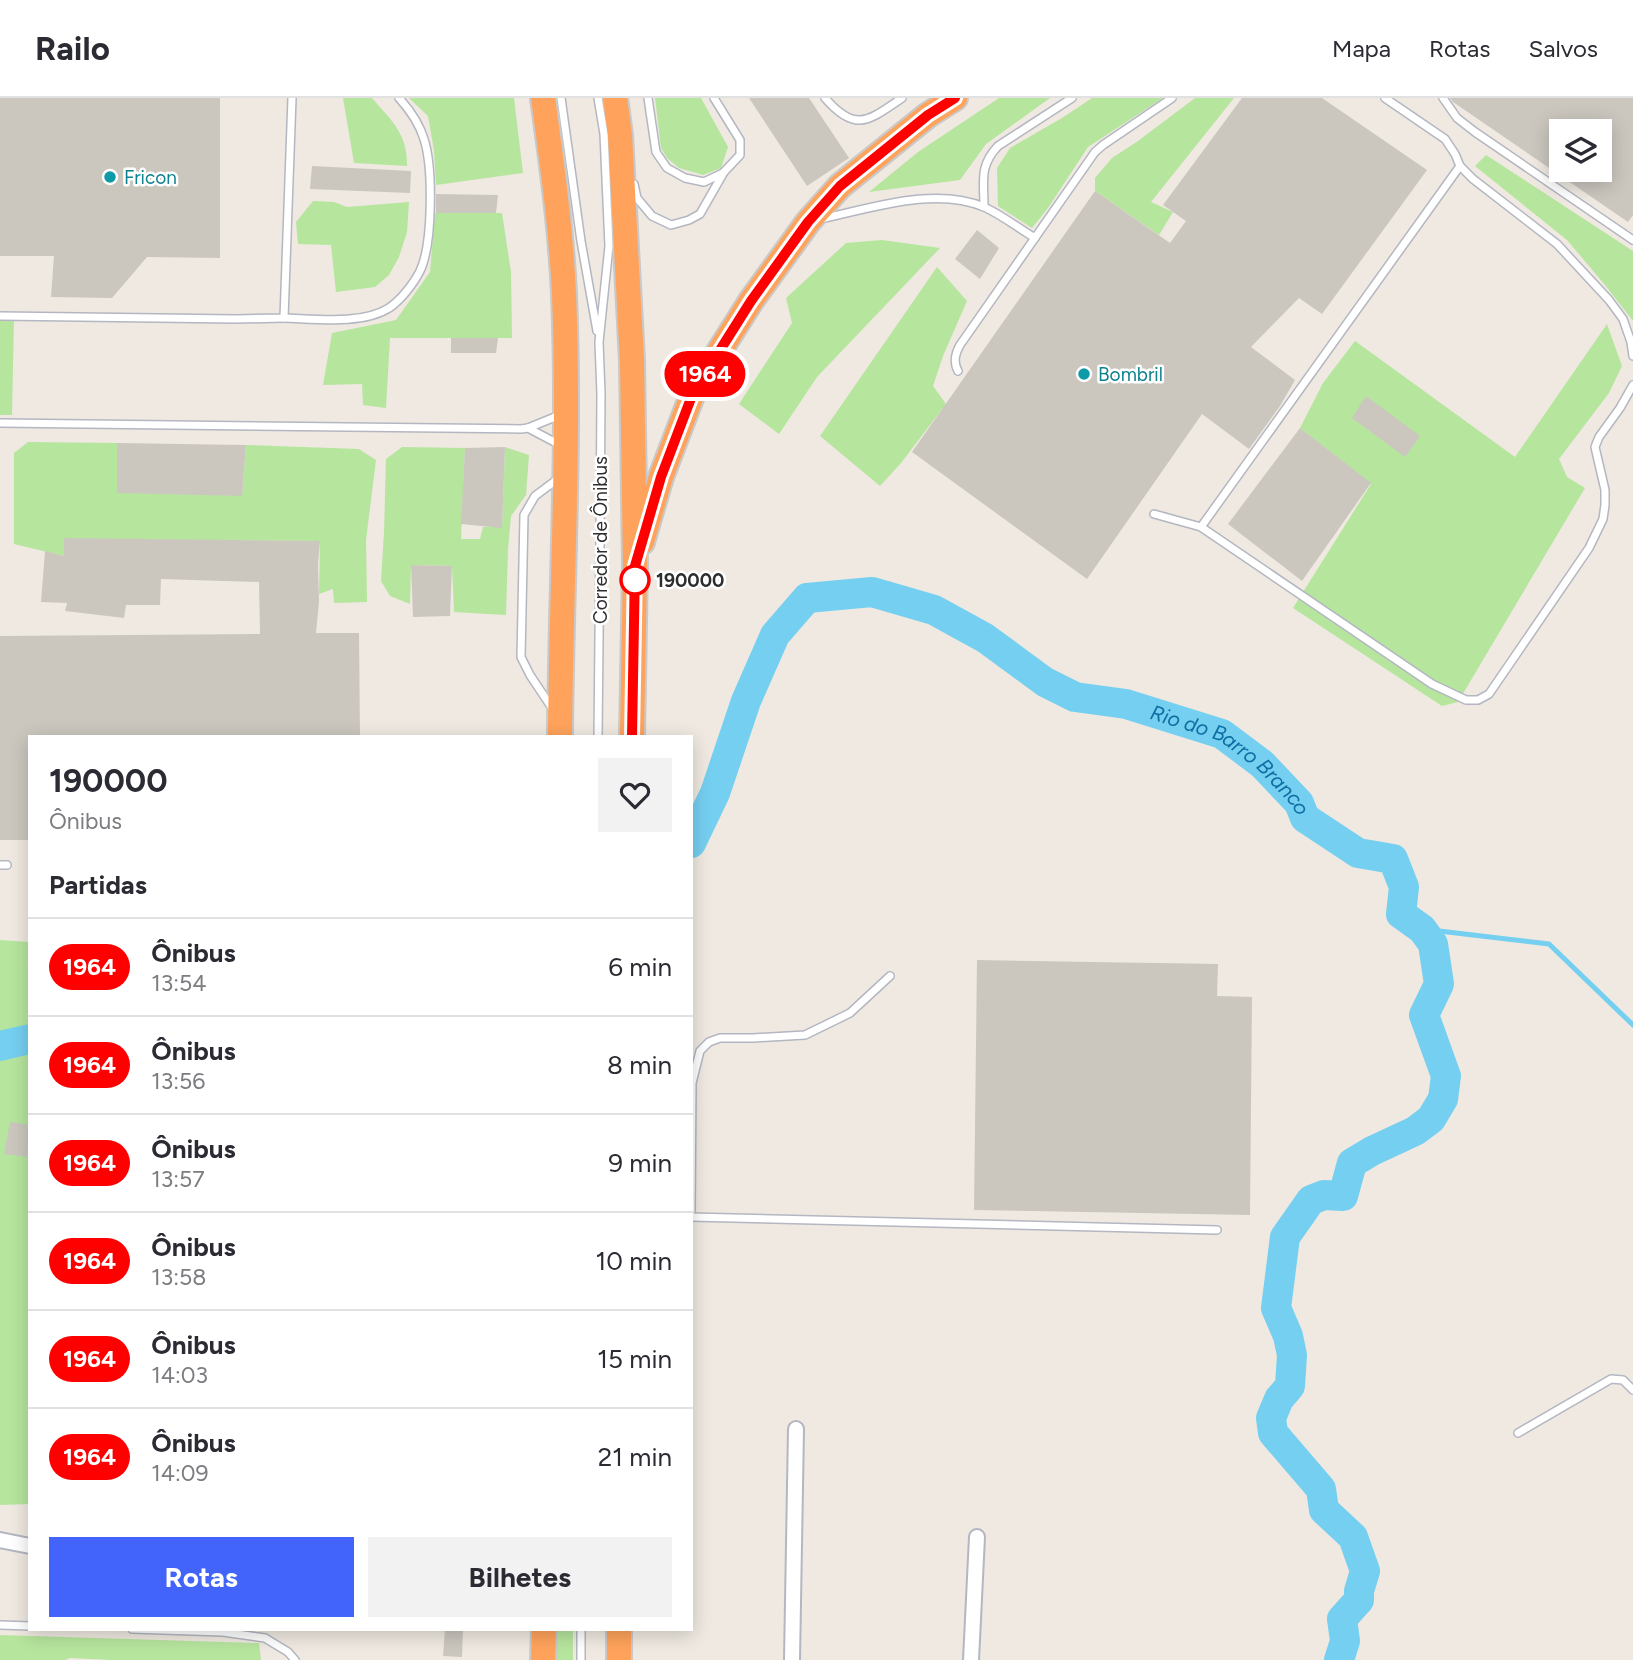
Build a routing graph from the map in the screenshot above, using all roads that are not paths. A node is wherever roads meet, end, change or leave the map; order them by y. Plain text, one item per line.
1 (292, 98) edge
2 (399, 98) edge
3 (543, 98) edge
4 (561, 98) edge
5 (648, 98) edge
6 (714, 98) edge
7 (825, 98) edge
8 (902, 98) edge
9 (955, 98) edge
10 (1072, 98) edge
11 (1172, 98) edge
12 (1385, 98) edge
13 (1443, 98) edge
14 (610, 102) edge
15 (1460, 166) junction
16 (630, 167) dead end
17 (724, 172) junction
18 (632, 177) dead end
19 (984, 207) junction
20 (808, 222) junction
21 (1035, 238) junction
22 (1633, 240) edge
23 (0, 316) edge
24 (284, 318) junction
25 (599, 342) junction
26 (1633, 356) edge
27 (958, 371) dead end
28 (1633, 385) edge
29 (565, 413) junction
30 (0, 423) edge
31 (528, 428) junction
32 (565, 448) junction
33 (566, 474) junction
34 (1154, 514) dead end
35 (1201, 527) junction
36 (635, 566) junction
37 (560, 729) edge
38 (598, 735) edge
39 (632, 735) edge
40 (890, 976) dead end
41 (693, 1079) edge
42 (693, 1217) edge
43 (1217, 1230) dead end
44 (1633, 1390) edge
45 (796, 1429) dead end
46 (1518, 1433) dead end
47 (977, 1537) dead end
48 (0, 1540) edge
49 (28, 1546) edge
50 (0, 1625) edge
51 (28, 1626) edge
52 (193, 1631) edge
53 (544, 1631) edge
54 (581, 1631) edge
55 (619, 1631) edge
56 (295, 1660) edge
57 (543, 1660) edge
58 (581, 1660) edge
59 (619, 1660) edge
60 (792, 1660) edge
61 (971, 1660) edge

1 - 24 lane
2 - 24 lane
3 - 29 highway
4 - 25 lane, Corredor de Ônibus
5 - 17 lane
6 - 17 lane
7 - 8 lane
9 - 20 highway
10 - 19 lane
11 - 21 lane
12 - 15 lane
13 - 22 lane
14 - 16 lane
14 - 25 lane, Corredor de Ônibus
14 - 36 highway
15 - 26 lane
15 - 35 lane
17 - 18 lane
19 - 20 lane
19 - 21 lane
20 - 36 highway
21 - 27 lane
23 - 24 lane
25 - 38 lane, Corredor de Ônibus
28 - 35 lane
29 - 31 lane
29 - 32 highway
30 - 31 lane
31 - 32 lane
32 - 33 highway
33 - 37 highway
33 - 37 lane
34 - 35 lane
36 - 39 highway
40 - 41 lane
42 - 43 lane
44 - 46 lane
45 - 60 street
47 - 61 street
48 - 49 street
50 - 51 lane
52 - 56 lane
53 - 57 highway
54 - 58 lane
55 - 59 highway

